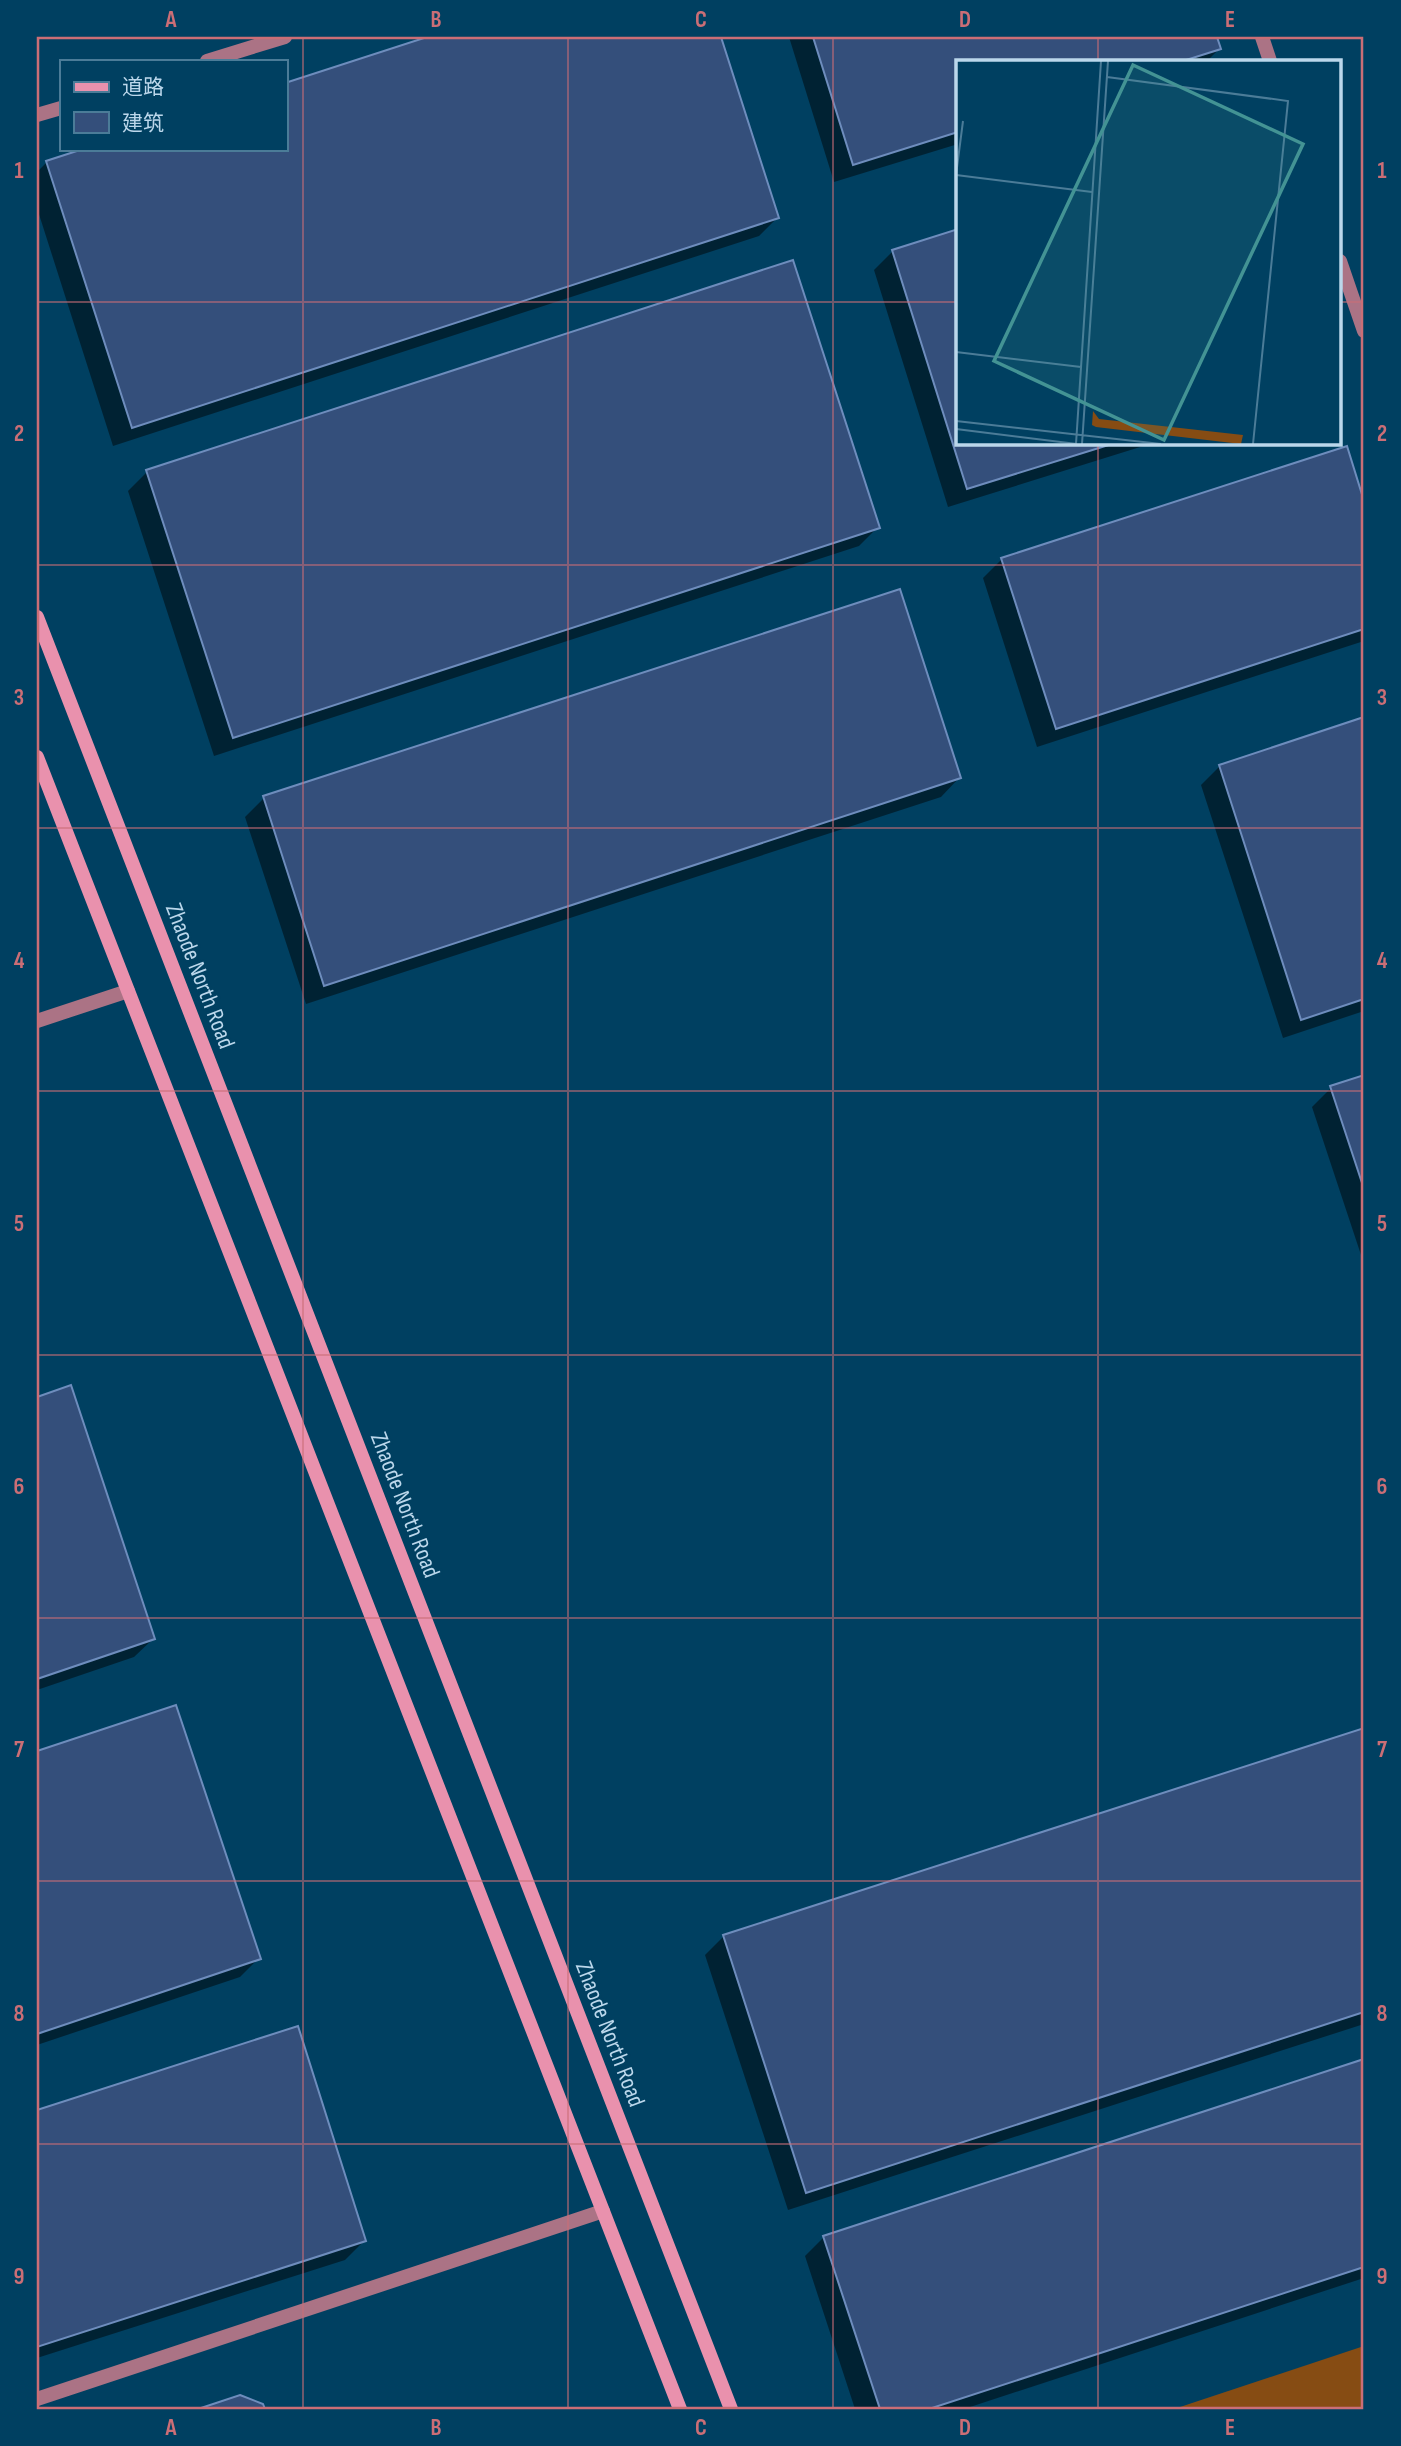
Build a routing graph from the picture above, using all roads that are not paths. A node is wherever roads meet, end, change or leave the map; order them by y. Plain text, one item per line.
1 (285, 37) edge
2 (1262, 37) edge
3 (210, 60) edge
4 (1270, 60) edge
5 (60, 108) edge
6 (37, 116) edge
7 (1342, 267) edge
8 (1364, 331) edge
9 (37, 617) edge
10 (37, 757) edge
11 (128, 991) junction
12 (37, 1021) edge
13 (603, 2211) junction
14 (37, 2399) edge
15 (680, 2409) edge
16 (732, 2409) edge

1 - 3 lane
2 - 4 lane
5 - 6 lane
7 - 8 lane
9 - 16 main road, Zhaode North Road
10 - 11 main road
11 - 12 lane
11 - 13 main road
13 - 14 lane
13 - 15 main road

